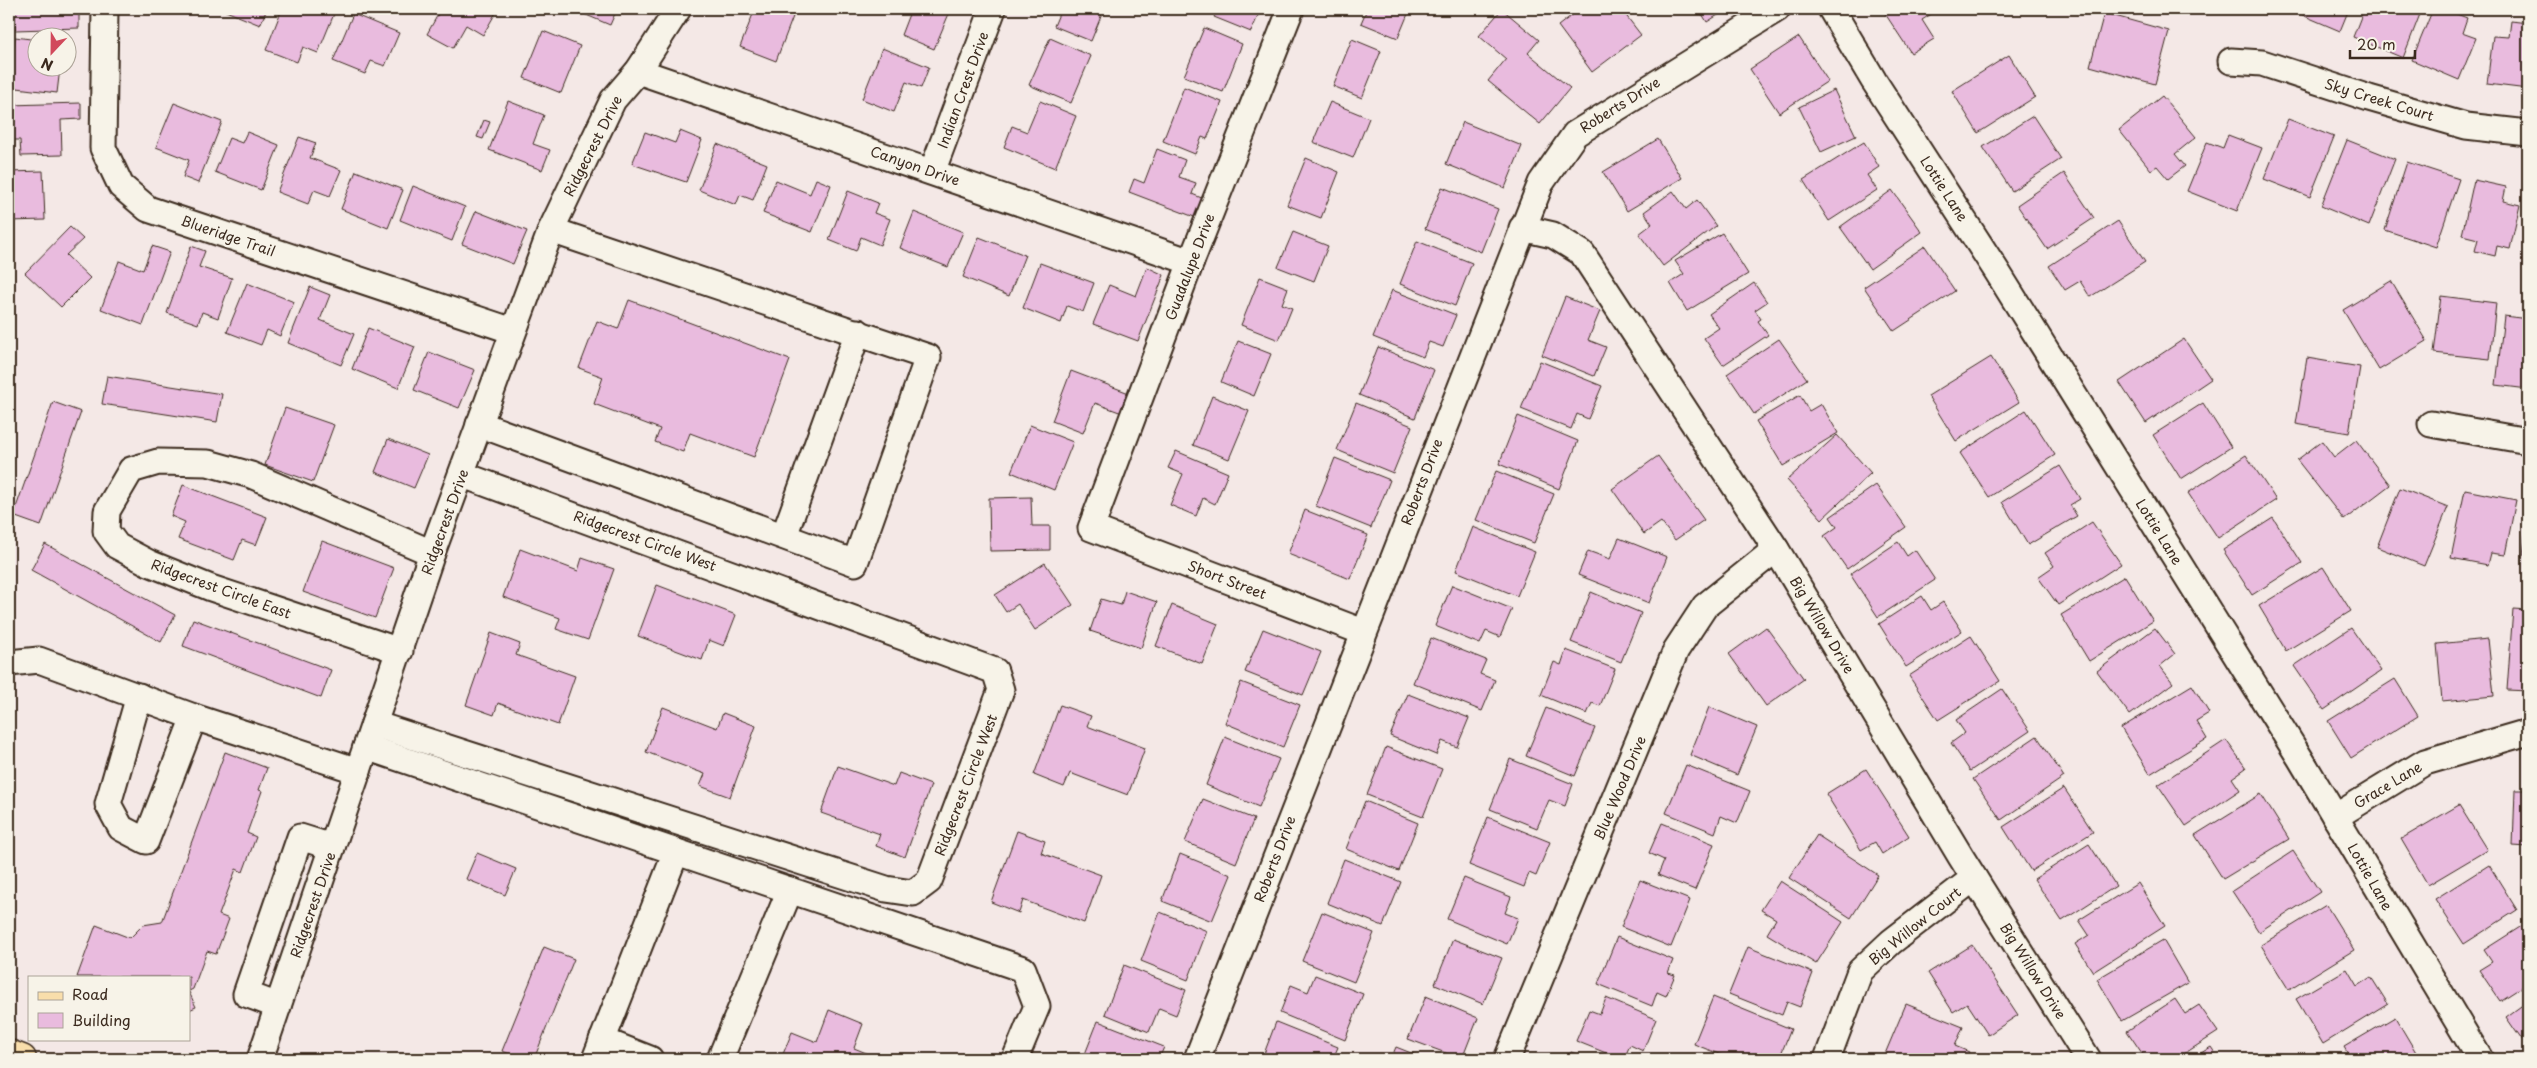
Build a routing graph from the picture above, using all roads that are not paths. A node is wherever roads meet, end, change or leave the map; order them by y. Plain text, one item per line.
1 (105, 9) edge
2 (678, 9) edge
3 (993, 9) edge
4 (1291, 9) edge
5 (1777, 9) edge
6 (1831, 9) edge
7 (2231, 60) dead end
8 (638, 71) junction
9 (2528, 133) edge
10 (932, 172) junction
11 (1522, 228) junction
12 (551, 230) junction
13 (1191, 262) junction
14 (513, 332) junction
15 (858, 332) junction
16 (479, 424) junction
17 (2431, 424) dead end
18 (2528, 441) edge
19 (463, 475) junction
20 (1091, 528) joint
21 (784, 536) junction
22 (1776, 549) junction
23 (432, 553) junction
24 (1363, 632) junction
25 (400, 650) junction
26 (9, 663) edge
27 (139, 696) junction
28 (194, 717) junction
29 (2528, 732) edge
30 (370, 735) junction
31 (358, 771) junction
32 (2335, 817) junction
33 (332, 846) junction
34 (676, 852) junction
35 (1974, 878) junction
36 (790, 890) junction
37 (278, 1006) junction
38 (598, 1049) edge
39 (9, 1054) edge
40 (22, 1059) edge
41 (260, 1059) edge
42 (650, 1059) edge
43 (720, 1059) edge
44 (1015, 1059) edge
45 (1197, 1059) edge
46 (1507, 1059) edge
47 (1827, 1059) edge
48 (2088, 1059) edge
49 (2480, 1059) edge

1 - 14 street, Blueridge Trail
2 - 8 street, Ridgecrest Drive
3 - 10 street, Indian Crest Drive
4 - 13 street, Guadalupe Drive
5 - 11 street, Roberts Drive
6 - 32 street, Lottie Lane
7 - 9 street, Sky Creek Court
8 - 10 street, Canyon Drive
8 - 12 street, Ridgecrest Drive
10 - 13 street, Canyon Drive
11 - 22 street, Big Willow Drive
11 - 24 street, Roberts Drive
12 - 14 street, Ridgecrest Drive
12 - 15 street
13 - 20 street, Guadalupe Drive
14 - 16 street, Ridgecrest Drive
15 - 21 street
15 - 21 street
16 - 19 street, Ridgecrest Drive
16 - 21 street
17 - 18 street
19 - 23 street, Ridgecrest Drive
19 - 30 street, Ridgecrest Circle West
20 - 24 street, Short Street
22 - 35 street, Big Willow Drive
22 - 46 street, Blue Wood Drive
23 - 25 street, Ridgecrest Drive
23 - 25 street, Ridgecrest Circle East
24 - 45 street, Roberts Drive
25 - 30 street, Ridgecrest Drive
26 - 27 street
27 - 28 street
27 - 28 street
28 - 31 street
29 - 32 street, Grace Lane
30 - 31 street, Ridgecrest Drive
30 - 34 street
31 - 33 street, Ridgecrest Drive
32 - 49 street, Lottie Lane
33 - 37 street, Ridgecrest Drive
33 - 37 street
34 - 36 street
34 - 38 street
35 - 47 street, Big Willow Court
35 - 48 street, Big Willow Drive
36 - 43 street
36 - 44 street
37 - 41 street, Ridgecrest Drive
38 - 42 street
39 - 40 main road

